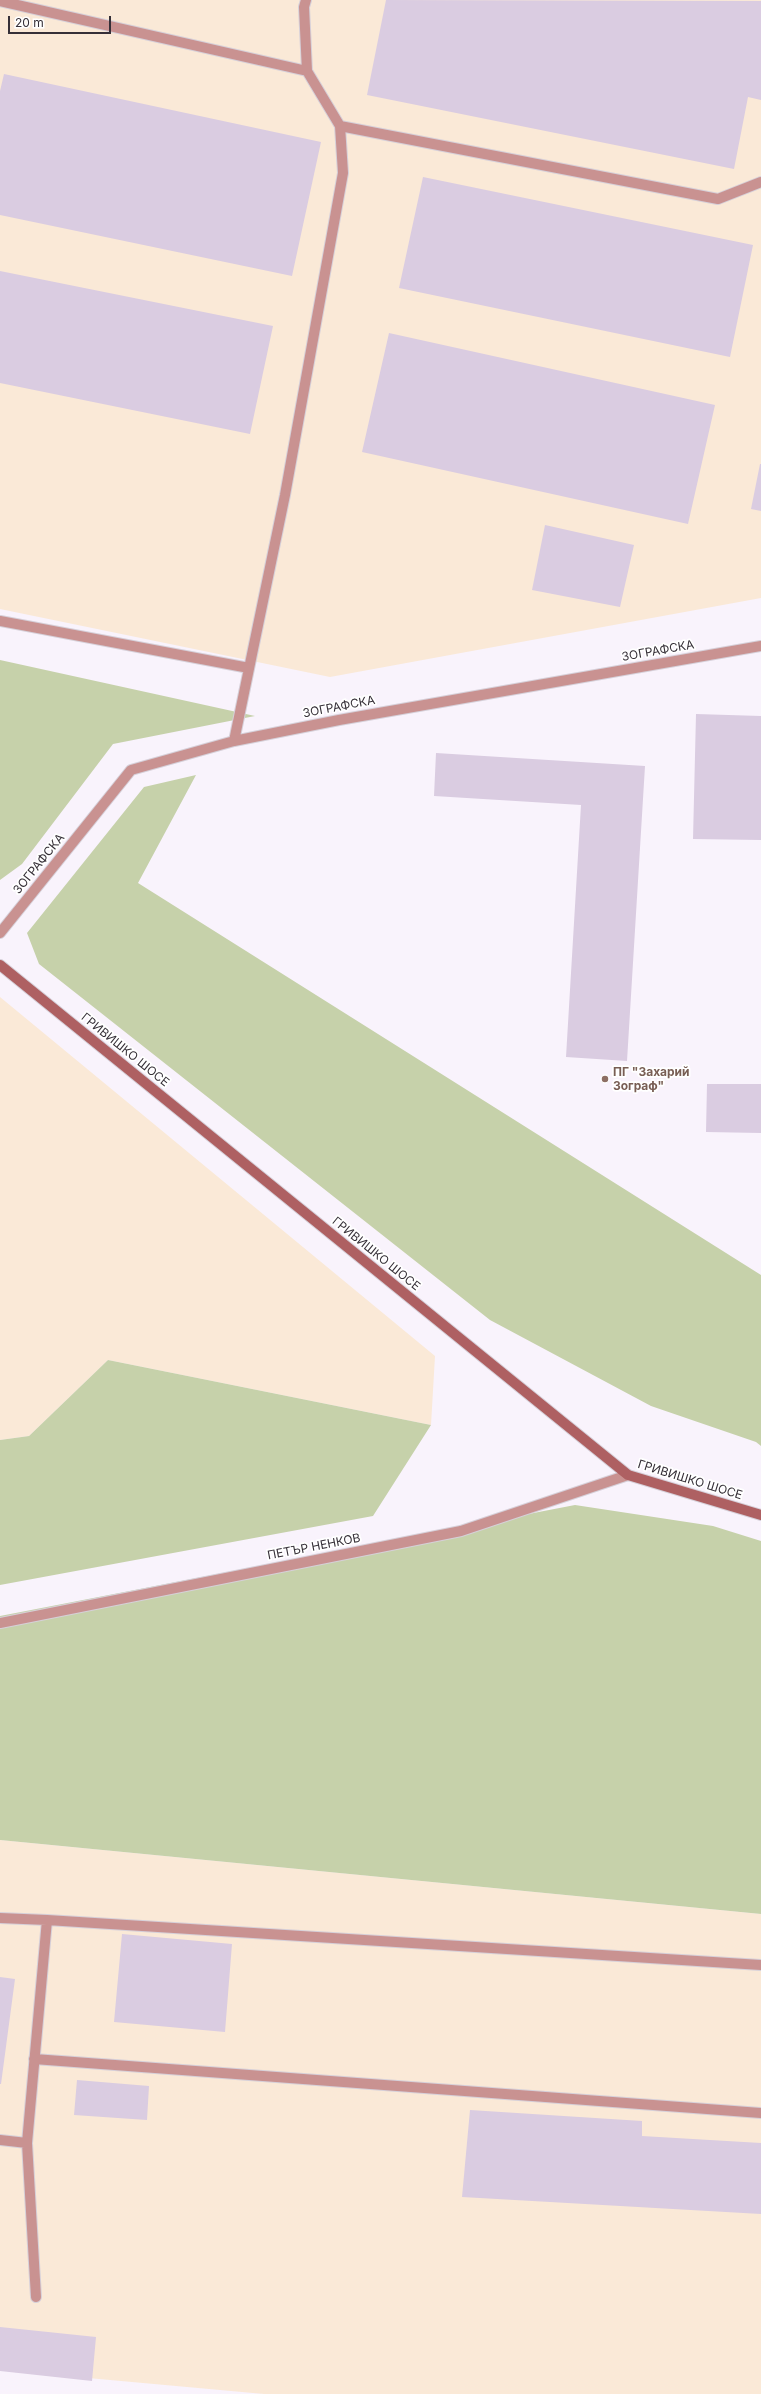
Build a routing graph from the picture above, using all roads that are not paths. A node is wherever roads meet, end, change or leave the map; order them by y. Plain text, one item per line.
1 (0, 0) edge
2 (306, 0) edge
3 (307, 71) junction
4 (340, 126) junction
5 (761, 182) edge
6 (0, 621) edge
7 (761, 646) edge
8 (249, 668) junction
9 (234, 741) junction
10 (0, 933) edge
11 (0, 965) edge
12 (628, 1475) junction
13 (761, 1515) edge
14 (0, 1623) edge
15 (0, 1918) edge
16 (47, 1920) junction
17 (761, 1965) edge
18 (34, 2059) junction
19 (761, 2113) edge
20 (0, 2140) edge
21 (27, 2143) junction
22 (36, 2297) dead end

1 - 3 street
2 - 3 street
3 - 4 street
4 - 5 street
4 - 8 street
6 - 8 street
7 - 9 street, ЗОГРАФСКА
8 - 9 street
9 - 10 street, ЗОГРАФСКА
11 - 12 street, ГРИВИШКО ШОСЕ
12 - 13 street, ГРИВИШКО ШОСЕ
12 - 14 street, ПЕТЪР НЕНКОВ
15 - 16 street
16 - 17 street
16 - 18 street
18 - 19 street
18 - 21 street
20 - 21 street
21 - 22 street

